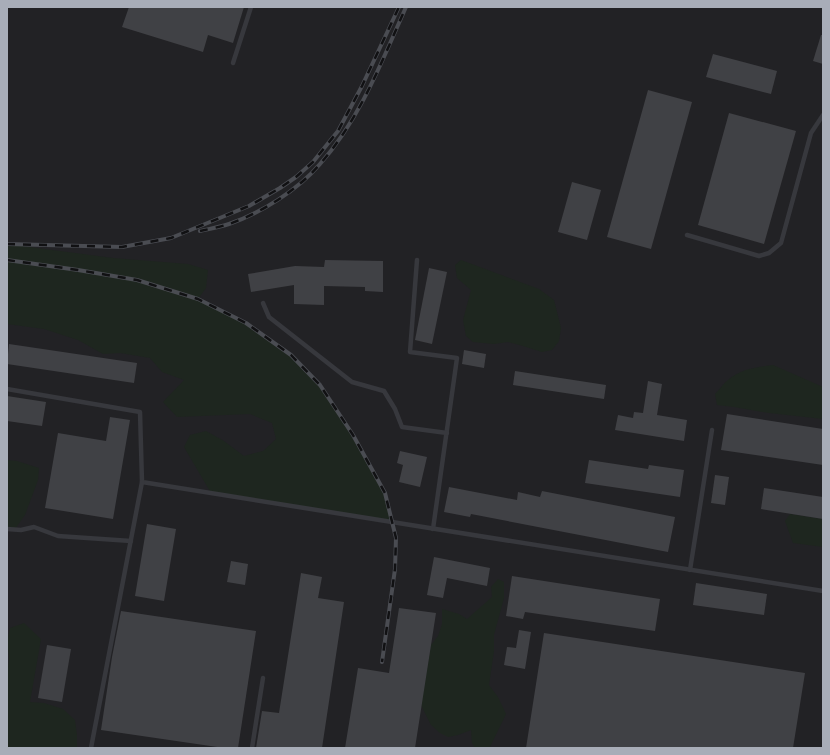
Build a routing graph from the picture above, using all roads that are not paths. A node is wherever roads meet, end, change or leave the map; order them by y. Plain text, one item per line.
1 (251, 7) edge
2 (234, 63) dead end
3 (823, 116) edge
4 (687, 235) dead end
5 (417, 260) dead end
6 (263, 303) dead end
7 (7, 389) edge
8 (712, 430) dead end
9 (447, 433) junction
10 (142, 482) junction
11 (7, 529) edge
12 (433, 529) junction
13 (131, 541) junction
14 (690, 570) junction
15 (823, 591) edge
16 (263, 678) dead end
17 (91, 748) edge
18 (252, 748) edge

1 - 2 lane
3 - 4 lane
5 - 9 lane
6 - 9 lane
7 - 10 lane
8 - 14 lane
9 - 12 lane
10 - 12 lane
10 - 13 lane
11 - 13 lane
12 - 14 lane
13 - 17 lane
14 - 15 lane
16 - 18 lane

